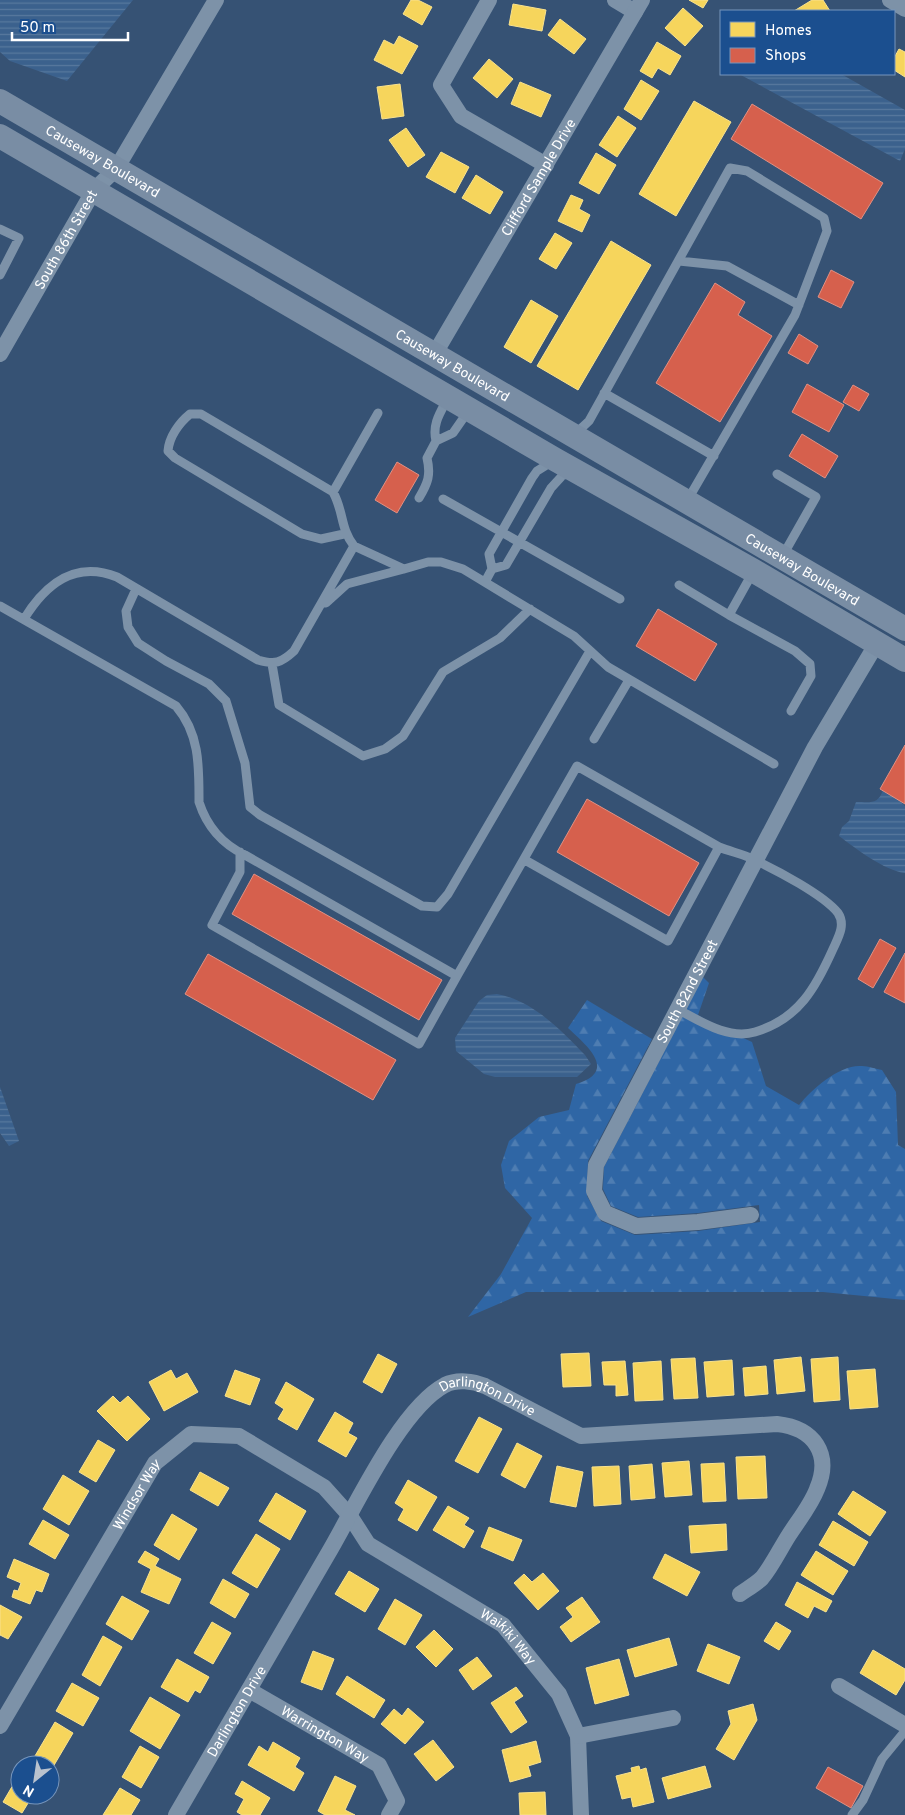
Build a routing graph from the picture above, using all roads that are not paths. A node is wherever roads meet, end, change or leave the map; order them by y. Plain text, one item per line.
1 (216, 0) edge
2 (489, 0) edge
3 (615, 0) edge
4 (639, 6) edge
5 (0, 101) edge
6 (0, 136) edge
7 (546, 165) junction
8 (116, 169) junction
9 (94, 190) junction
10 (0, 229) edge
11 (678, 261) junction
12 (0, 275) edge
13 (799, 306) junction
14 (372, 352) junction
15 (0, 354) edge
16 (434, 355) junction
17 (604, 393) junction
18 (449, 397) junction
19 (470, 409) junction
20 (378, 413) dead end
21 (573, 436) junction
22 (436, 441) junction
23 (714, 456) junction
24 (566, 465) junction
25 (777, 474) dead end
26 (333, 492) junction
27 (419, 498) dead end
28 (442, 499) dead end
29 (687, 502) junction
30 (501, 532) junction
31 (344, 534) junction
32 (749, 538) junction
33 (520, 542) junction
34 (354, 546) junction
35 (782, 558) junction
36 (404, 569) junction
37 (492, 569) junction
38 (754, 571) junction
39 (485, 582) junction
40 (679, 585) dead end
41 (136, 589) junction
42 (620, 599) dead end
43 (0, 606) edge
44 (530, 609) junction
45 (729, 614) junction
46 (315, 615) junction
47 (24, 619) junction
48 (905, 629) edge
49 (905, 642) edge
50 (877, 643) junction
51 (590, 651) junction
52 (905, 660) edge
53 (272, 664) junction
54 (629, 680) junction
55 (791, 711) dead end
56 (594, 739) dead end
57 (774, 764) dead end
58 (719, 847) junction
59 (240, 852) junction
60 (525, 860) junction
61 (756, 860) junction
62 (457, 976) junction
63 (677, 1009) junction
64 (751, 1215) dead end
65 (350, 1516) junction
66 (740, 1594) dead end
67 (839, 1686) dead end
68 (249, 1690) junction
69 (673, 1718) dead end
70 (905, 1725) edge
71 (0, 1726) edge
72 (905, 1731) edge
73 (578, 1736) junction
74 (176, 1815) edge
75 (389, 1815) edge
76 (581, 1815) edge
77 (852, 1815) edge

1 - 8 street, South 86th Street
2 - 7 street
3 - 4 street
4 - 7 street, Clifford Sample Drive
5 - 8 main road, Causeway Boulevard
6 - 9 main road, Causeway Boulevard
7 - 16 street, Clifford Sample Drive
8 - 9 street, South 86th Street
8 - 16 main road, Causeway Boulevard
9 - 14 main road, Causeway Boulevard
9 - 15 street, South 86th Street
10 - 12 lane
11 - 13 lane
11 - 13 lane
11 - 17 lane
13 - 23 lane
14 - 18 main road, Causeway Boulevard
14 - 21 main road
16 - 21 main road, Causeway Boulevard
17 - 21 lane
17 - 23 lane
18 - 19 main road, Causeway Boulevard
18 - 22 lane
19 - 22 lane
19 - 24 main road, Causeway Boulevard
20 - 26 lane
21 - 29 main road, Causeway Boulevard
22 - 27 lane
23 - 29 lane
24 - 30 lane
24 - 32 main road
24 - 33 lane
24 - 38 main road, Causeway Boulevard
25 - 35 lane
26 - 31 lane
26 - 31 lane
28 - 30 lane
29 - 32 main road, Causeway Boulevard
30 - 33 lane
30 - 37 lane
31 - 34 lane
32 - 35 main road, Causeway Boulevard
33 - 37 lane
33 - 42 lane
34 - 36 lane
34 - 46 lane
35 - 48 main road, Causeway Boulevard
36 - 39 lane
36 - 46 lane
37 - 39 lane
38 - 45 lane
38 - 49 main road
38 - 50 main road, Causeway Boulevard
39 - 44 lane
40 - 45 lane
41 - 47 lane
41 - 51 lane
41 - 53 lane
43 - 47 lane
44 - 51 lane
44 - 53 lane
45 - 55 lane
46 - 53 lane
47 - 59 lane
50 - 52 main road, Causeway Boulevard
50 - 61 street, South 82nd Street
51 - 54 lane
54 - 56 lane
54 - 57 lane
58 - 60 lane
58 - 60 lane
58 - 61 lane
59 - 62 lane
59 - 62 lane
60 - 62 lane
61 - 63 street, South 82nd Street
61 - 63 lane
63 - 64 street, South 82nd Street
65 - 66 street, Darlington Drive
65 - 68 street, Darlington Drive
65 - 71 street, Windsor Way
65 - 73 street, Waikiki Way
67 - 70 street
68 - 74 street, Darlington Drive
68 - 75 street, Warrington Way
69 - 73 street
72 - 77 lane
73 - 76 street, Waikiki Way

